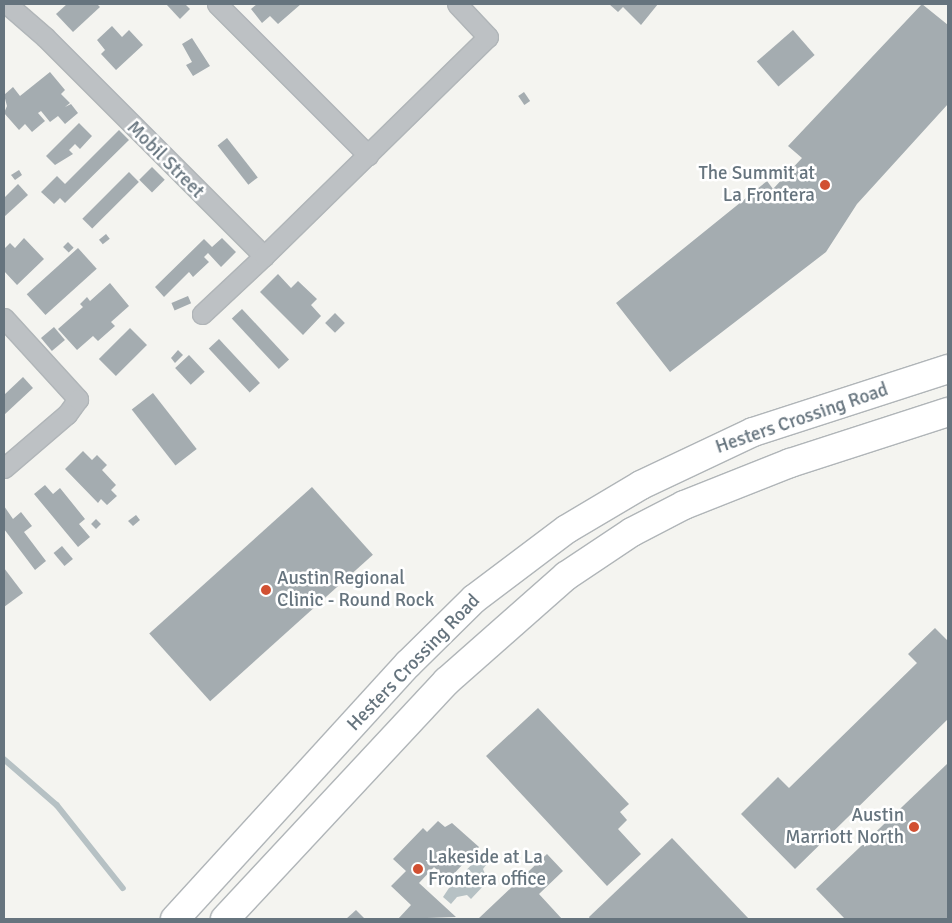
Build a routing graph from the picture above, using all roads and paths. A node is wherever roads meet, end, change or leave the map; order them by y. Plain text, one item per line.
1 (7, 4) edge
2 (217, 4) edge
3 (457, 4) edge
4 (368, 155) junction
5 (264, 256) junction
6 (202, 314) dead end
7 (4, 318) edge
8 (948, 369) edge
9 (948, 412) edge
10 (4, 468) edge
11 (175, 919) edge
12 (225, 919) edge

1 - 5 street, Mobil Street
2 - 4 street
3 - 4 street
4 - 5 street
5 - 6 street
7 - 10 street
8 - 11 street, Hesters Crossing Road
9 - 12 street, Hesters Crossing Road

